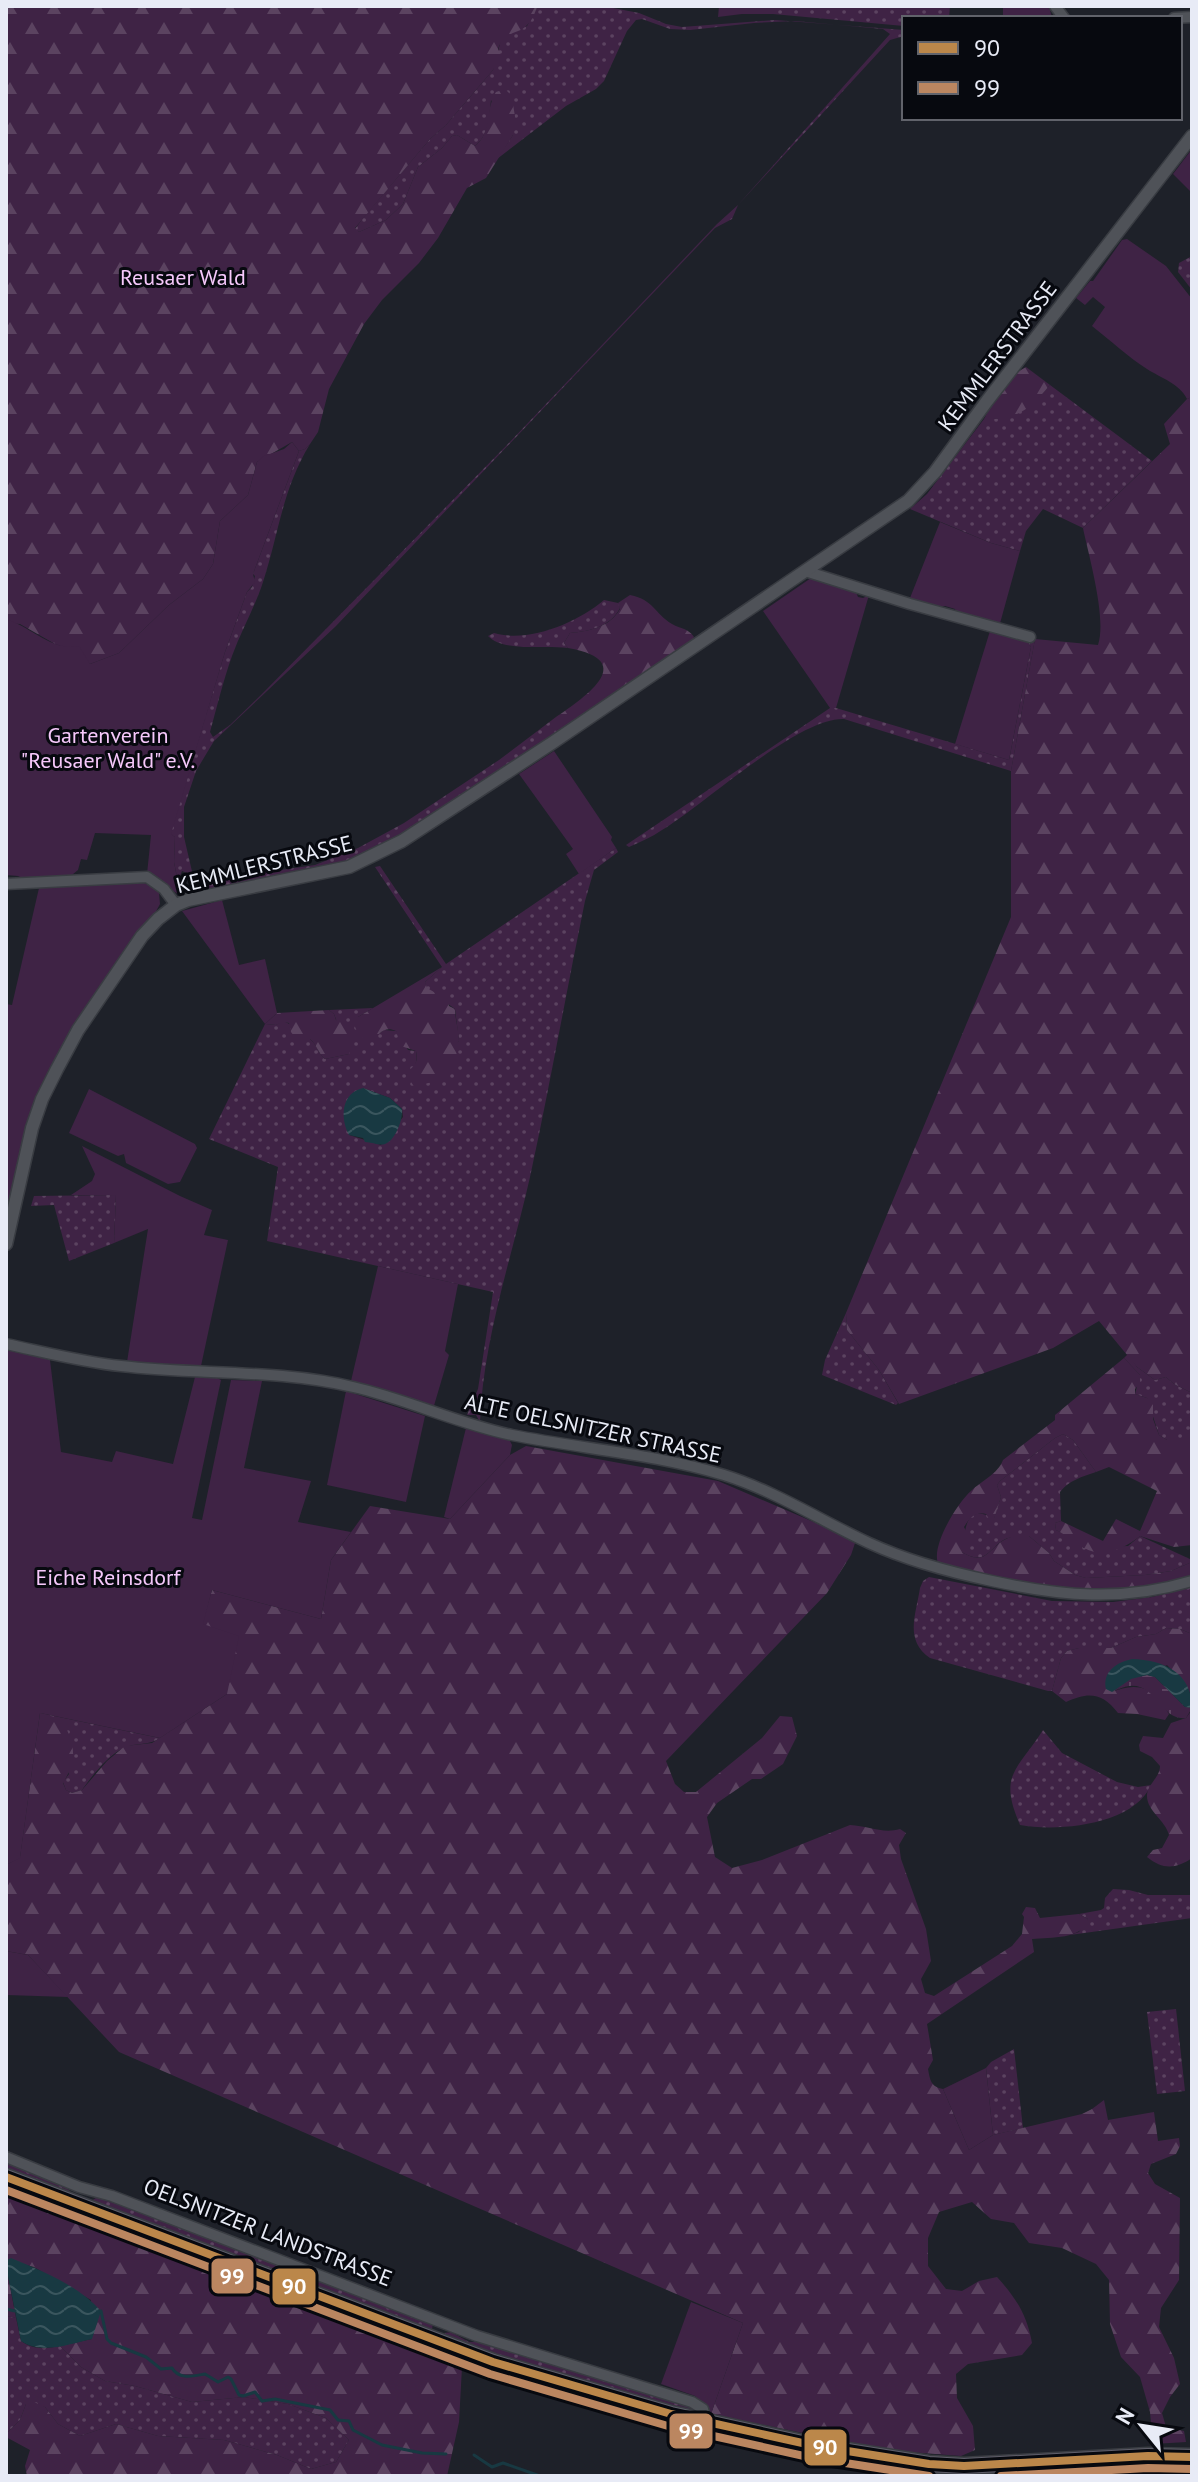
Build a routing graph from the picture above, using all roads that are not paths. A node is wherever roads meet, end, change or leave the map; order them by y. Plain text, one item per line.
1 (1192, 136) edge
2 (805, 571) junction
3 (1030, 637) dead end
4 (6, 884) edge
5 (176, 905) junction
6 (6, 1244) edge
7 (6, 1344) edge
8 (1192, 1581) edge
9 (6, 2157) edge
10 (6, 2177) edge
11 (79, 2187) junction
12 (77, 2204) junction
13 (441, 2321) junction
14 (436, 2341) junction
15 (706, 2422) junction
16 (1192, 2457) edge

1 - 2 street, KEMMLERSTRASSE
2 - 3 street
2 - 5 street, KEMMLERSTRASSE
4 - 5 street
5 - 6 street, KEMMLERSTRASSE
7 - 8 street, ALTE OELSNITZER STRASSE
9 - 11 street, OELSNITZER LANDSTRASSE
10 - 12 main road, OELSNITZER LANDSTRASSE
11 - 12 street
11 - 13 street, OELSNITZER LANDSTRASSE
12 - 14 main road, OELSNITZER LANDSTRASSE
13 - 14 street
13 - 15 street, OELSNITZER LANDSTRASSE
14 - 15 main road, OELSNITZER LANDSTRASSE
15 - 16 main road, OELSNITZER LANDSTRASSE

